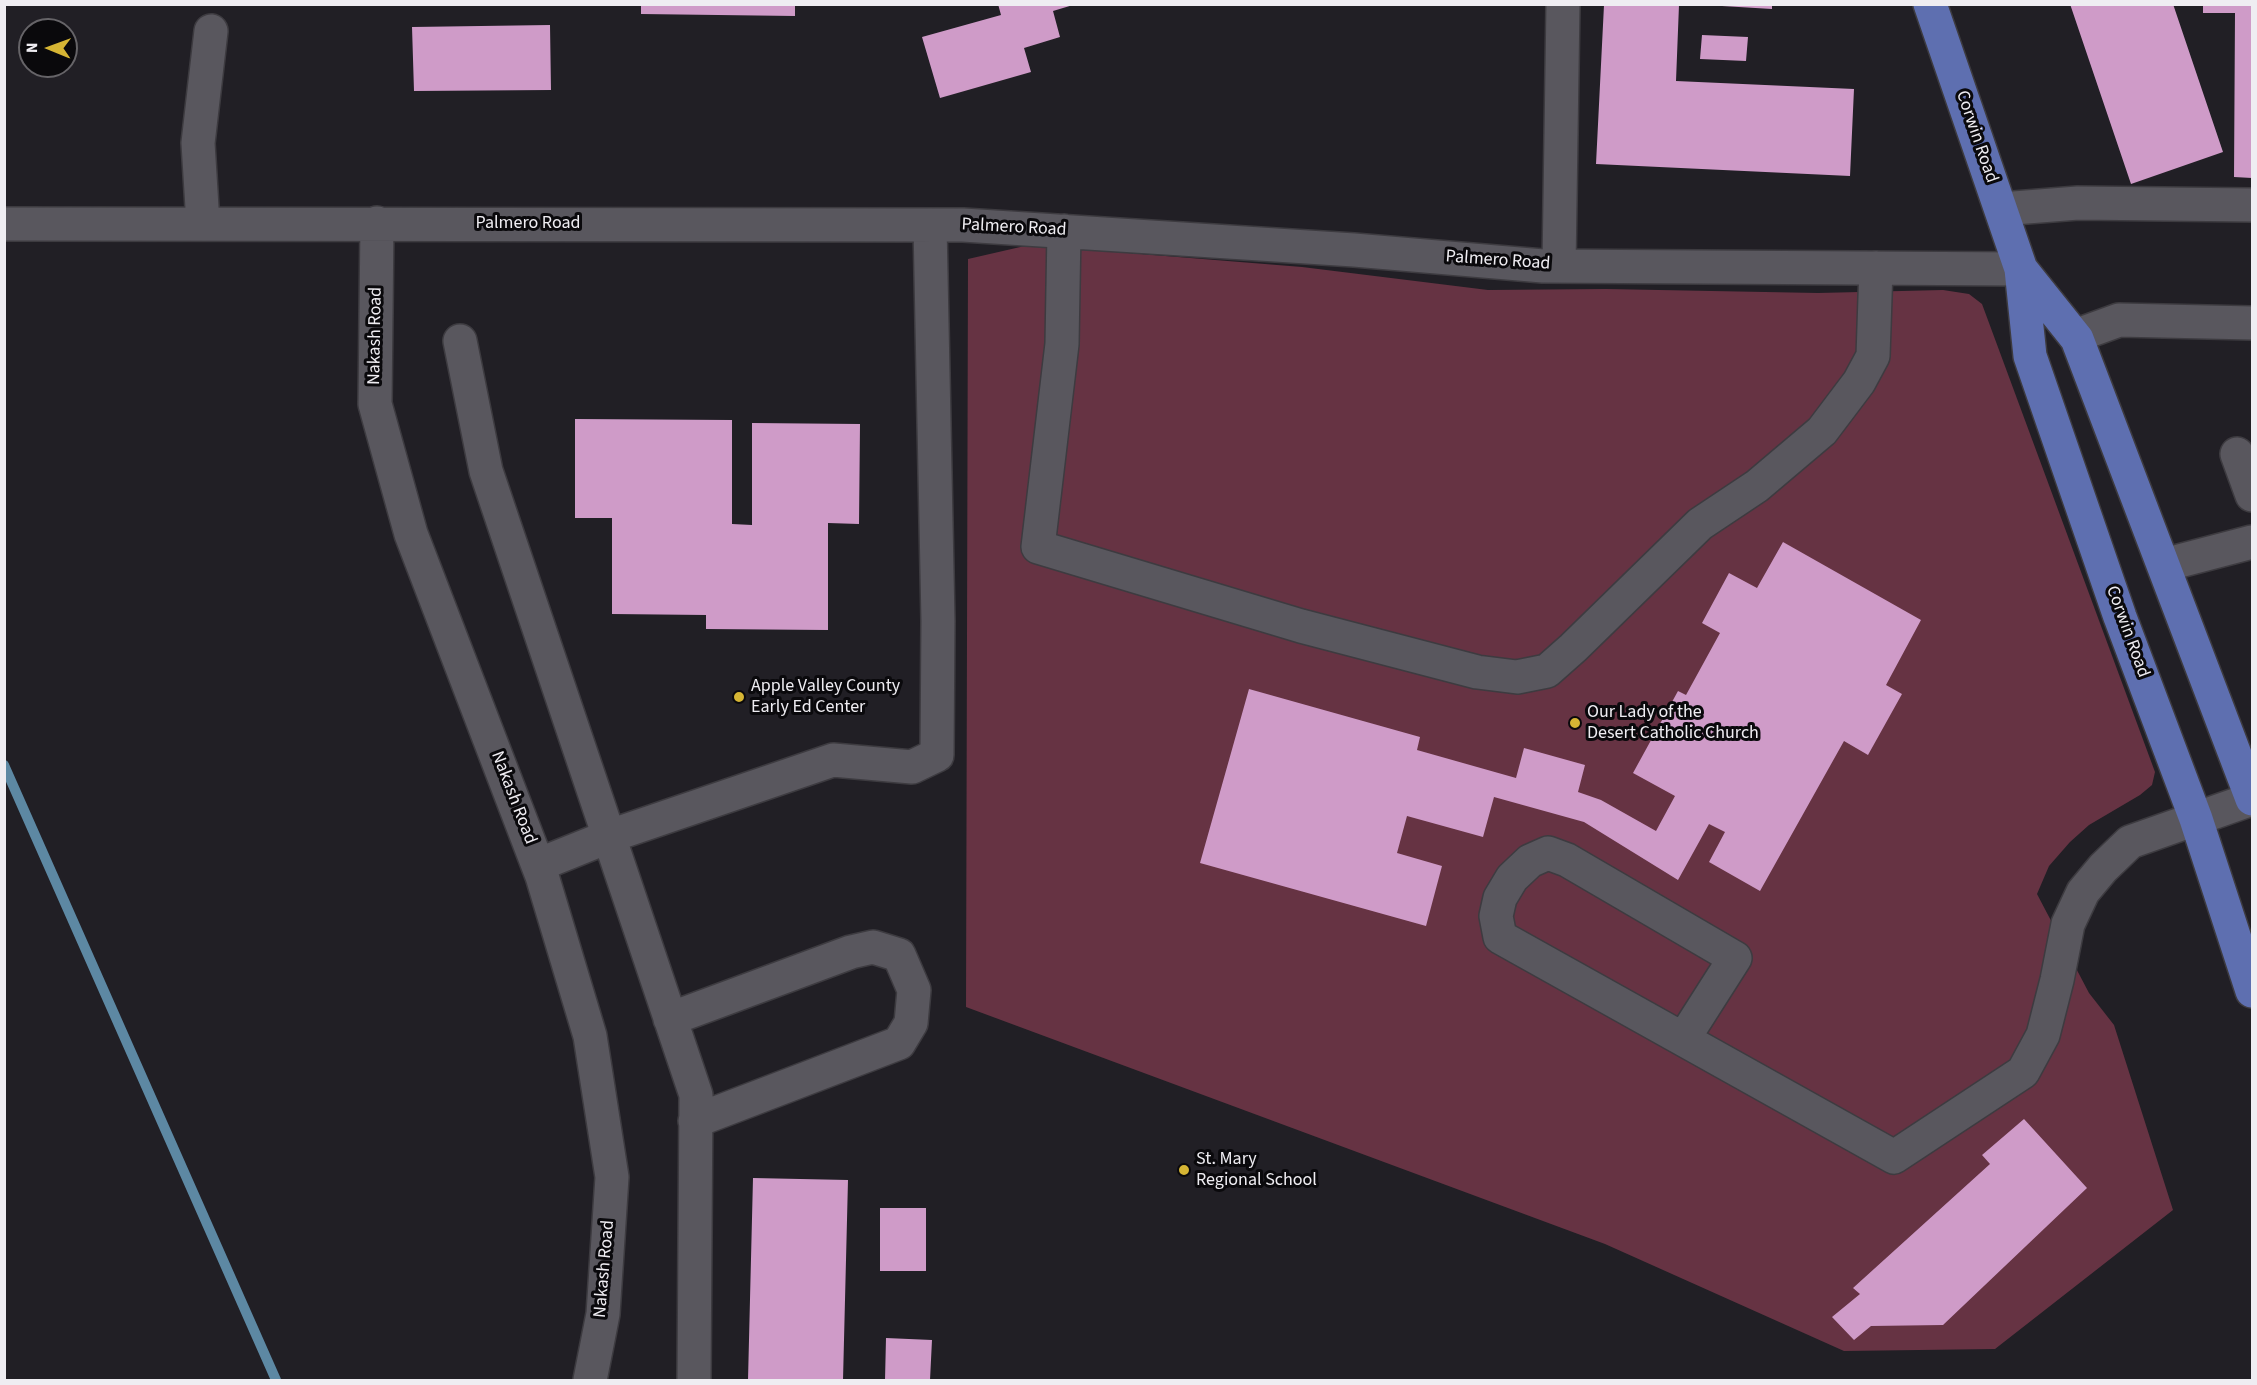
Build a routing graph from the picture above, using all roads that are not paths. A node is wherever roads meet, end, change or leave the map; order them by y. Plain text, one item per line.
1 (1563, 4) edge
2 (1930, 4) edge
3 (211, 31) dead end
4 (2253, 206) edge
5 (2001, 209) junction
6 (4, 224) edge
7 (202, 224) junction
8 (377, 224) junction
9 (930, 225) junction
10 (1064, 231) junction
11 (1559, 266) junction
12 (1876, 268) junction
13 (2021, 269) junction
14 (2253, 323) edge
15 (2075, 336) junction
16 (460, 341) dead end
17 (2237, 454) dead end
18 (2253, 495) edge
19 (2253, 542) edge
20 (2164, 565) junction
21 (2253, 799) edge
22 (2196, 819) junction
23 (610, 836) junction
24 (538, 865) junction
25 (2253, 991) edge
26 (670, 1019) junction
27 (1684, 1038) junction
28 (695, 1121) junction
29 (590, 1380) edge
30 (694, 1380) edge

1 - 11 street
2 - 5 main road, Corwin Road
3 - 7 street
4 - 5 street
5 - 13 main road, Corwin Road
6 - 7 street, Palmero Road
7 - 8 street, Palmero Road
8 - 9 street, Palmero Road
8 - 24 street, Nakash Road
9 - 10 street, Palmero Road
9 - 23 street
10 - 11 street, Palmero Road
10 - 12 street
11 - 12 street, Palmero Road
12 - 13 street, Palmero Road
13 - 15 main road, Corwin Road
13 - 22 main road, Corwin Road
14 - 15 street
15 - 20 main road, Corwin Road
16 - 23 street
17 - 18 street
19 - 20 street
20 - 21 main road, Corwin Road
21 - 22 street
22 - 25 main road, Corwin Road
22 - 27 street
23 - 24 street
23 - 26 street
24 - 29 street, Nakash Road
26 - 28 street
26 - 28 street
27 - 27 street
28 - 30 street

